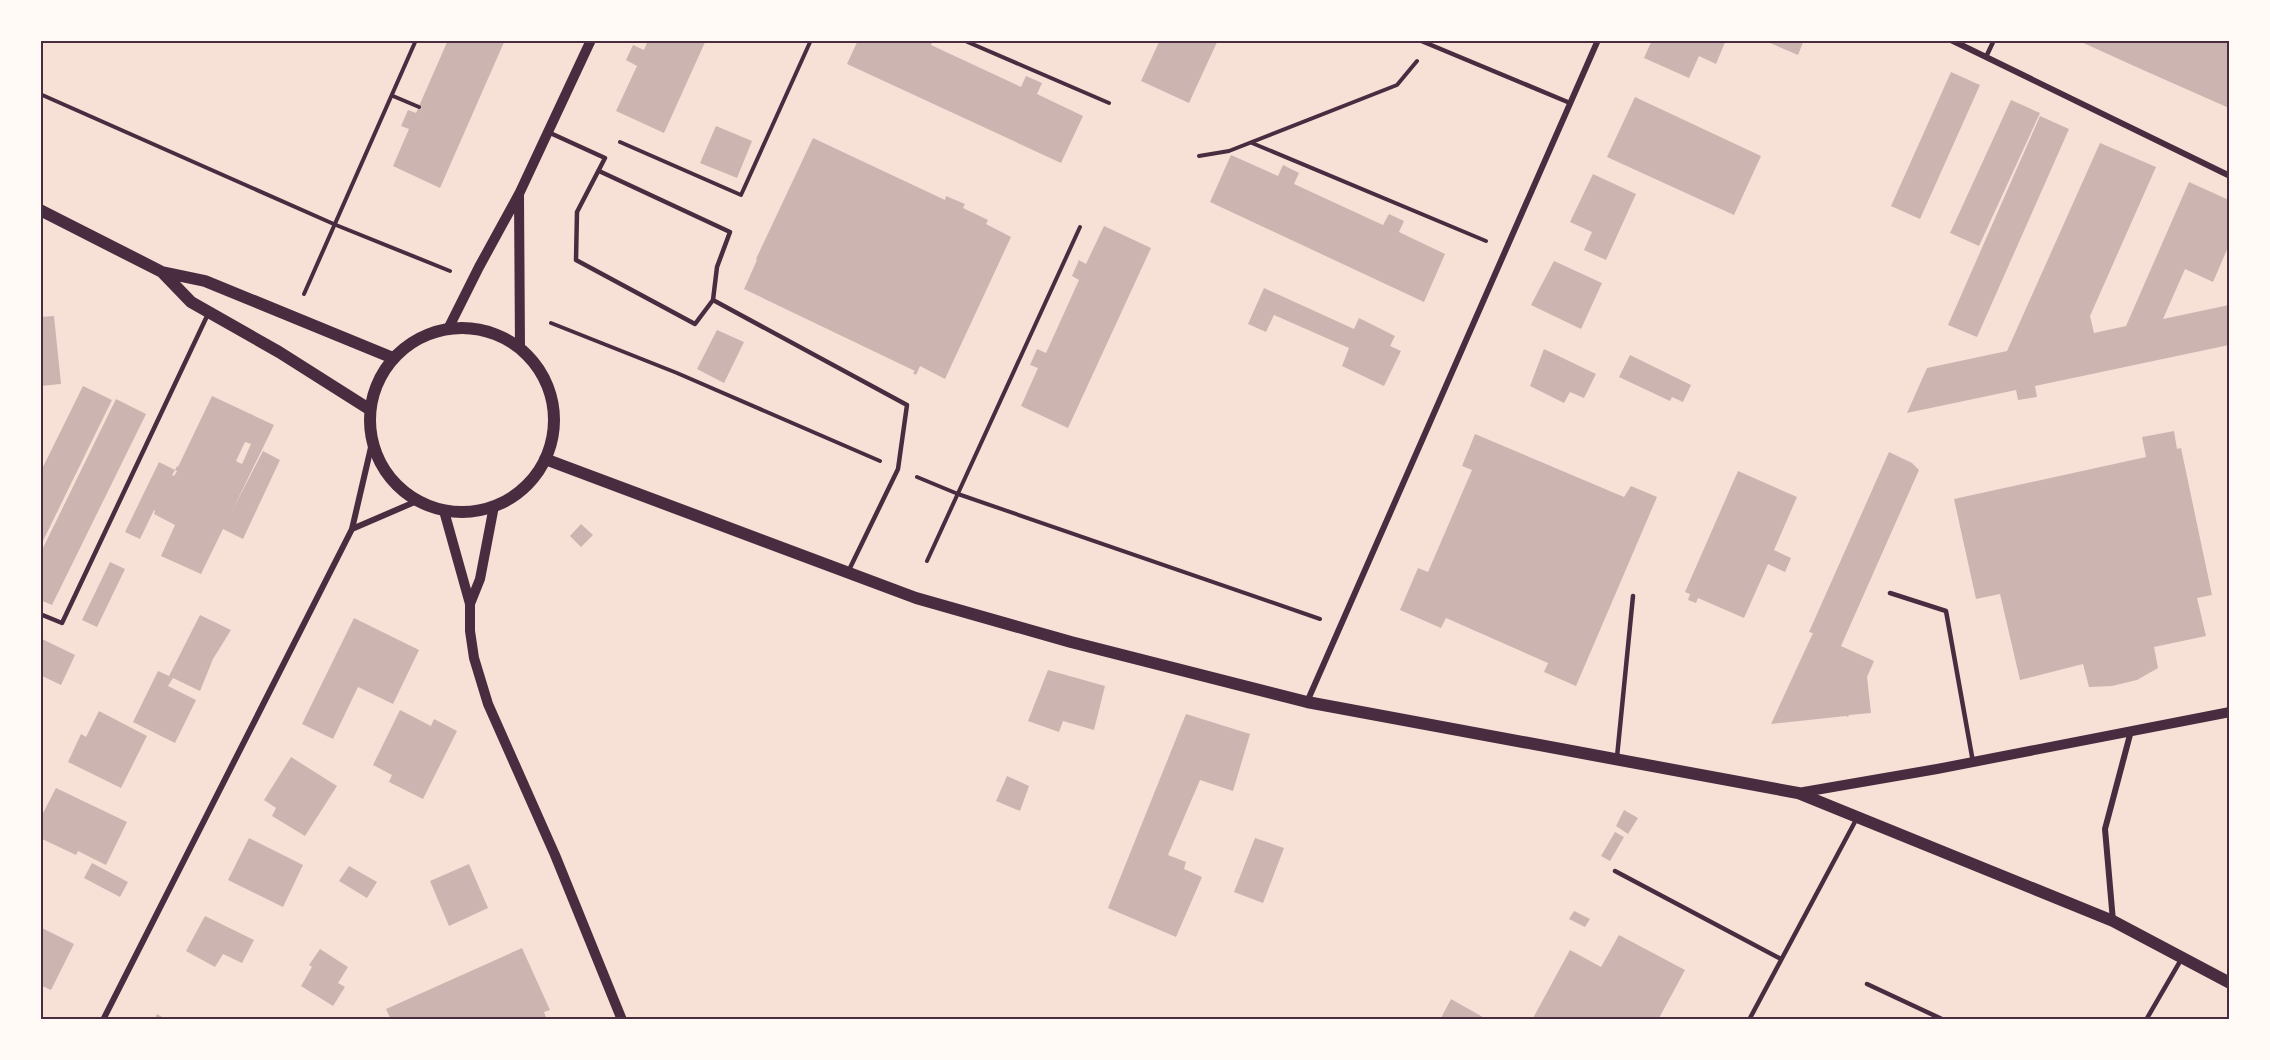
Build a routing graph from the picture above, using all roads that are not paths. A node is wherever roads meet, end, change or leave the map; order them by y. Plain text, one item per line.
1 (591, 40) edge
2 (1419, 40) edge
3 (1598, 40) edge
4 (1951, 40) edge
5 (1994, 40) edge
6 (1986, 57) junction
7 (1570, 104) junction
8 (548, 132) junction
9 (599, 171) junction
10 (2229, 176) edge
11 (519, 194) junction
12 (40, 210) edge
13 (162, 272) junction
14 (713, 300) junction
15 (209, 312) junction
16 (448, 329) junction
17 (520, 348) junction
18 (393, 358) junction
19 (369, 409) junction
20 (372, 443) junction
21 (545, 459) junction
22 (417, 501) junction
23 (494, 506) junction
24 (444, 510) junction
25 (352, 529) junction
26 (847, 573) junction
27 (1890, 593) dead end
28 (1633, 596) dead end
29 (470, 604) junction
30 (40, 614) edge
31 (1307, 702) junction
32 (2229, 712) edge
33 (2131, 729) junction
34 (1617, 760) junction
35 (1973, 762) junction
36 (1798, 793) junction
37 (1857, 818) junction
38 (1616, 871) dead end
39 (2113, 921) junction
40 (2182, 958) junction
41 (1781, 959) junction
42 (2229, 983) edge
43 (1867, 984) dead end
44 (103, 1020) edge
45 (622, 1020) edge
46 (1749, 1020) edge
47 (1944, 1020) edge
48 (2146, 1020) edge

1 - 8 street
2 - 7 lane
3 - 7 street
4 - 6 street
5 - 6 lane
6 - 10 street
7 - 31 street
8 - 9 lane
8 - 11 street
9 - 14 lane
9 - 14 lane
11 - 16 street
11 - 17 street
12 - 13 main road
13 - 15 main road
13 - 18 main road
14 - 26 lane
15 - 19 main road
15 - 30 lane
16 - 17 main road
16 - 18 main road
17 - 21 main road
18 - 19 main road
19 - 20 main road
20 - 22 main road
20 - 25 street
21 - 23 main road
21 - 26 main road
22 - 24 main road
22 - 25 street
23 - 24 main road
23 - 29 street
24 - 29 street
25 - 44 street
26 - 31 main road
27 - 35 lane
28 - 34 lane
29 - 45 street
31 - 34 main road
32 - 33 street
33 - 35 street
33 - 39 street
34 - 36 main road
35 - 36 street
36 - 37 main road
37 - 39 main road
37 - 41 lane
38 - 41 lane
39 - 40 main road
40 - 42 main road
40 - 48 lane
41 - 46 lane
43 - 47 lane

